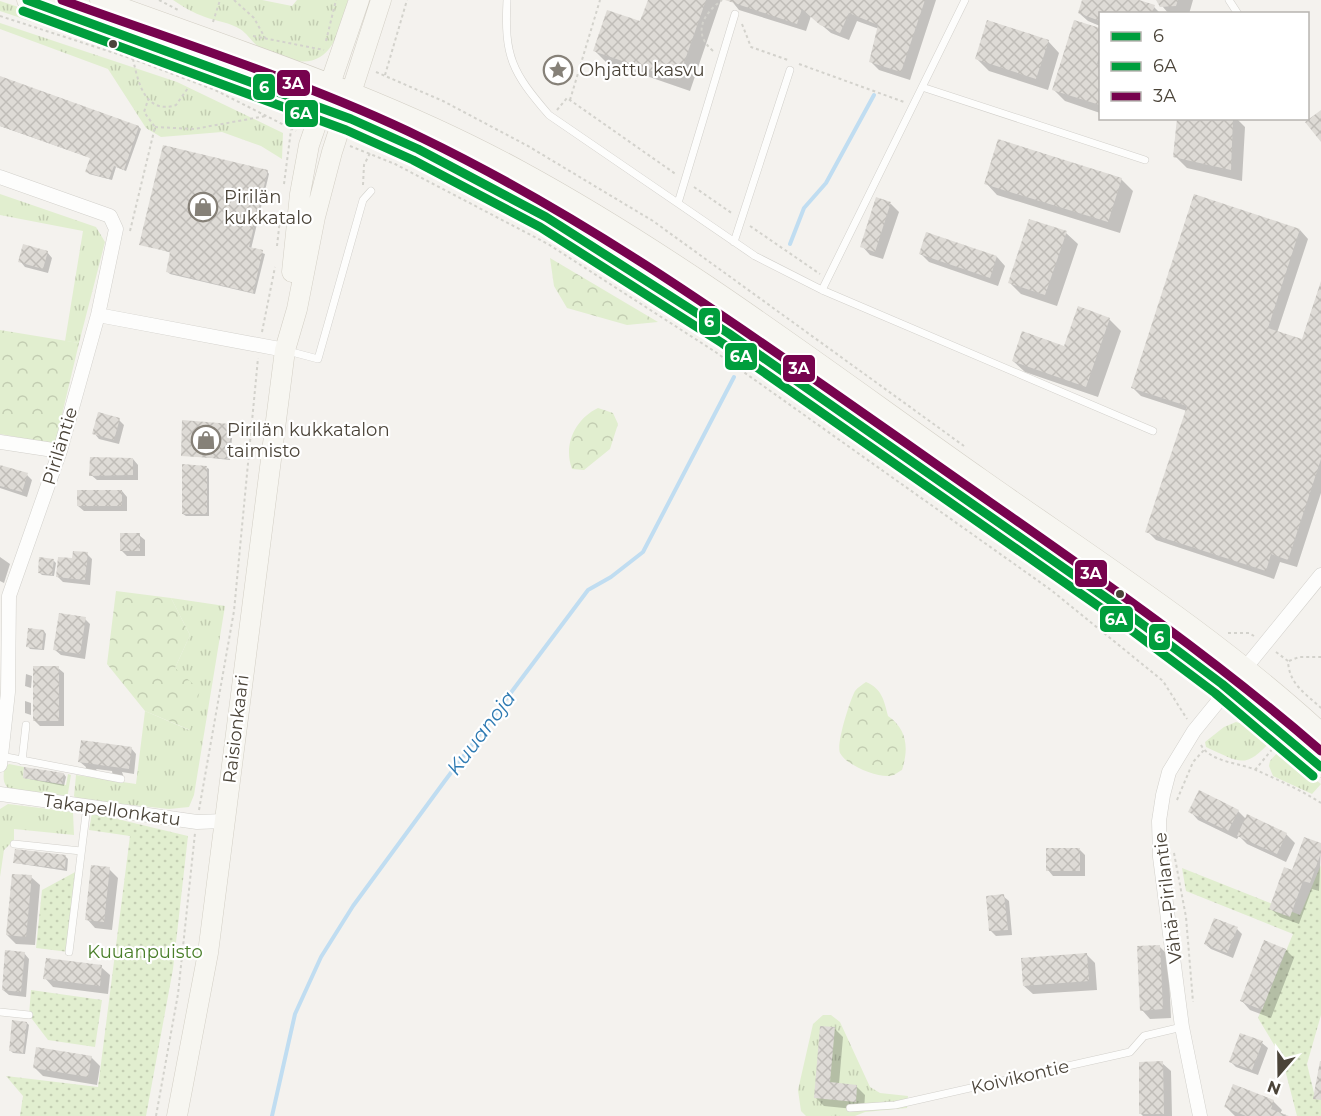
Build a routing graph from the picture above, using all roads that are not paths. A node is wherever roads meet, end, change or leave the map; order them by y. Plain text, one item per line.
1 (27, 0) edge
2 (100, 0) edge
3 (359, 0) edge
4 (381, 0) edge
5 (507, 0) edge
6 (965, 0) edge
7 (738, 17) road end
8 (790, 70) dead end
9 (331, 84) junction
10 (922, 87) junction
11 (354, 92) junction
12 (322, 108) junction
13 (345, 116) junction
14 (1145, 160) dead end
15 (0, 177) edge
16 (371, 191) dead end
17 (678, 203) junction
18 (734, 242) junction
19 (822, 290) junction
20 (98, 315) junction
21 (286, 346) junction
22 (1153, 431) dead end
23 (0, 442) edge
24 (60, 451) junction
25 (1321, 576) edge
26 (5, 596) edge
27 (1245, 669) junction
28 (1230, 690) junction
29 (26, 725) dead end
30 (1321, 733) edge
31 (0, 760) edge
32 (22, 761) junction
33 (1321, 766) edge
34 (121, 780) dead end
35 (0, 794) edge
36 (87, 806) junction
37 (224, 821) junction
38 (14, 844) dead end
39 (81, 851) junction
40 (69, 952) dead end
41 (0, 1012) edge
42 (29, 1015) dead end
43 (1182, 1027) junction
44 (850, 1108) dead end
45 (177, 1116) edge
46 (1200, 1116) edge

1 - 12 main road
2 - 9 main road
3 - 9 main road, Raisionkaari
4 - 11 main road, Raisionkaari
5 - 17 lane
6 - 10 lane
7 - 17 lane
8 - 18 lane
9 - 11 main road
9 - 12 main road, Raisionkaari
10 - 14 lane
10 - 19 lane
11 - 13 main road, Raisionkaari
11 - 27 main road
12 - 13 main road
12 - 21 main road, Raisionkaari
13 - 21 main road, Raisionkaari
13 - 28 main road
15 - 20 street, Piriläntie
16 - 21 lane
17 - 18 lane
18 - 19 lane
19 - 22 lane
20 - 21 street
20 - 24 street, Piriläntie
21 - 37 main road, Raisionkaari
23 - 24 street
24 - 26 street, Piriläntie
25 - 27 street, Vähä-Pirilantie
26 - 31 street, Piriläntie
27 - 28 street, Vähä-Pirilantie
27 - 30 main road
28 - 33 main road
28 - 43 street, Vähä-Pirilantie
29 - 32 lane
31 - 32 lane
32 - 34 lane
35 - 36 street, Takapellonkatu
36 - 37 street, Takapellonkatu
36 - 39 lane
37 - 45 main road, Raisionkaari
38 - 39 lane
39 - 40 lane
41 - 42 lane
43 - 44 lane, Koivikontie
43 - 46 street, Vähä-Pirilantie

